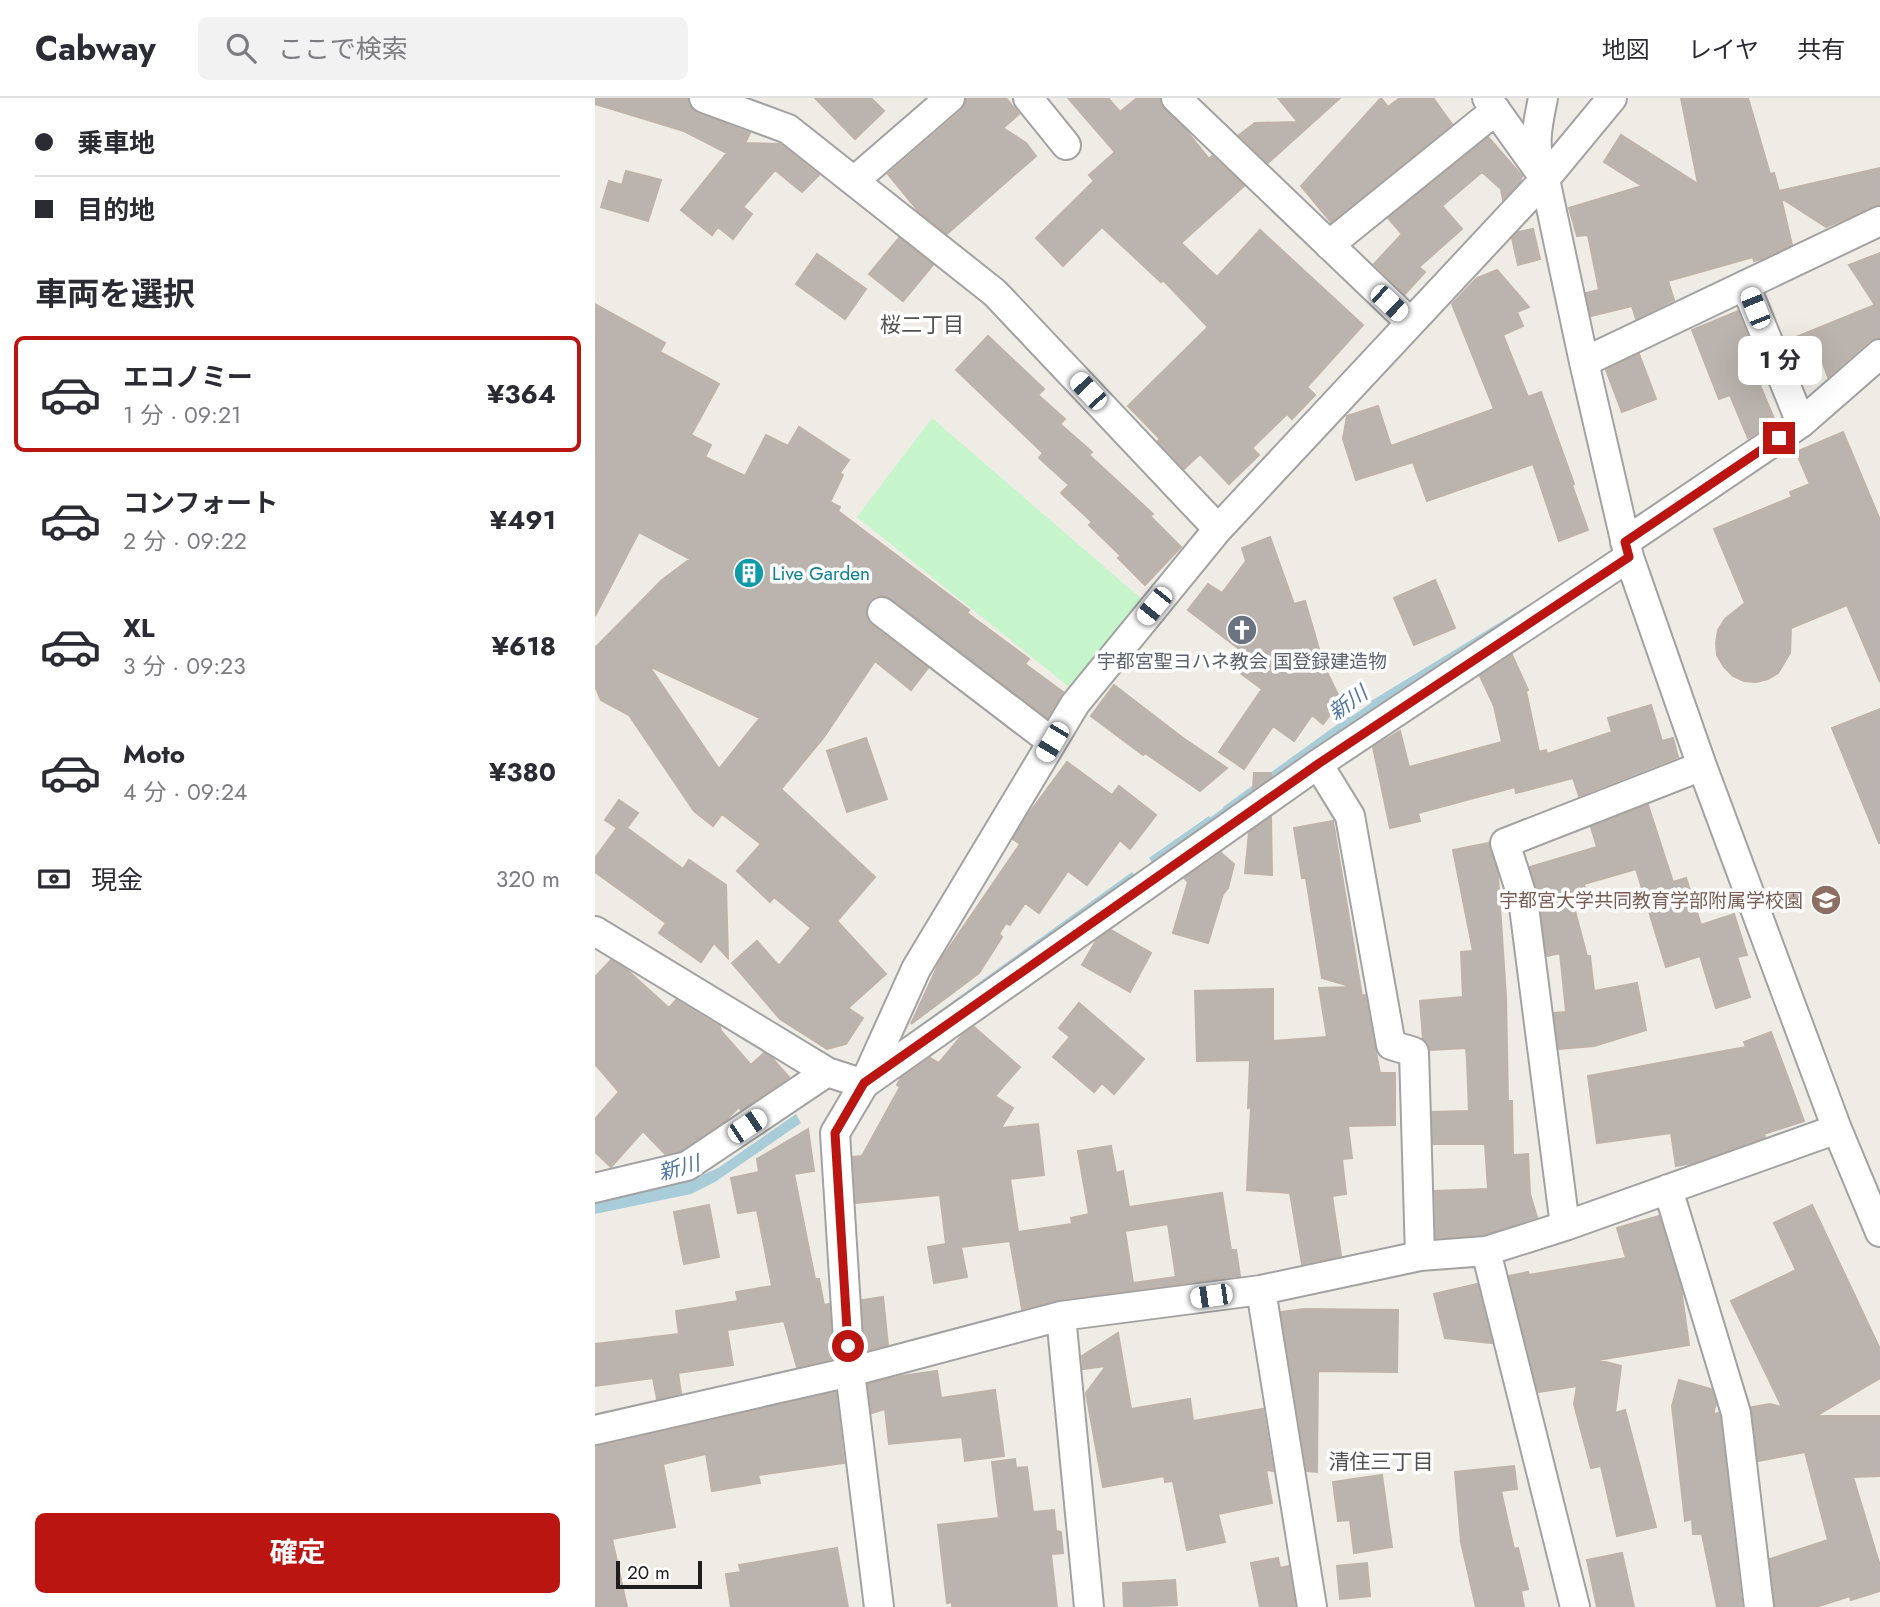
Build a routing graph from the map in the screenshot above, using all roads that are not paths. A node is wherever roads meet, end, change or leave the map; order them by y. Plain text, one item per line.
1 (704, 98) edge
2 (950, 98) edge
3 (1028, 98) edge
4 (1176, 98) edge
5 (1543, 98) edge
6 (1612, 98) edge
7 (1491, 104) edge
8 (1066, 145) dead end
9 (1545, 179) junction
10 (853, 181) junction
11 (1880, 221) edge
12 (1329, 246) junction
13 (1745, 285) junction
14 (1410, 322) junction
15 (1880, 354) edge
16 (1584, 362) junction
17 (1801, 423) junction
18 (1218, 529) junction
19 (1627, 548) junction
20 (882, 612) dead end
21 (1052, 742) junction
22 (1318, 764) junction
23 (1702, 766) junction
24 (595, 931) edge
25 (827, 1072) junction
26 (864, 1083) junction
27 (1837, 1129) junction
28 (595, 1188) edge
29 (1668, 1189) junction
30 (1565, 1226) junction
31 (1880, 1232) edge
32 (1486, 1251) junction
33 (1420, 1256) junction
34 (1261, 1290) junction
35 (1061, 1316) junction
36 (850, 1372) junction
37 (595, 1430) edge
38 (879, 1607) edge
39 (1089, 1607) edge
40 (1311, 1607) edge
41 (1575, 1607) edge
42 (1759, 1607) edge

1 - 10 street
2 - 10 street
3 - 8 street
4 - 12 street
5 - 9 street
6 - 9 street
7 - 9 street
7 - 12 street
9 - 14 street
9 - 16 street
10 - 18 street
11 - 13 street
12 - 14 street
13 - 16 street
13 - 17 street
14 - 18 street
15 - 17 street
16 - 19 street
17 - 19 street
18 - 21 street
19 - 22 street
19 - 23 street
20 - 21 street
21 - 26 street
22 - 26 street
22 - 33 street
23 - 27 street
23 - 30 street
24 - 25 street
25 - 26 street
25 - 28 street
26 - 36 street
27 - 29 street
27 - 31 street
29 - 30 street
29 - 42 street
30 - 32 street
32 - 33 street
32 - 41 street
33 - 34 street
34 - 35 street
34 - 40 street
35 - 36 street
35 - 39 street
36 - 37 street
36 - 38 street

